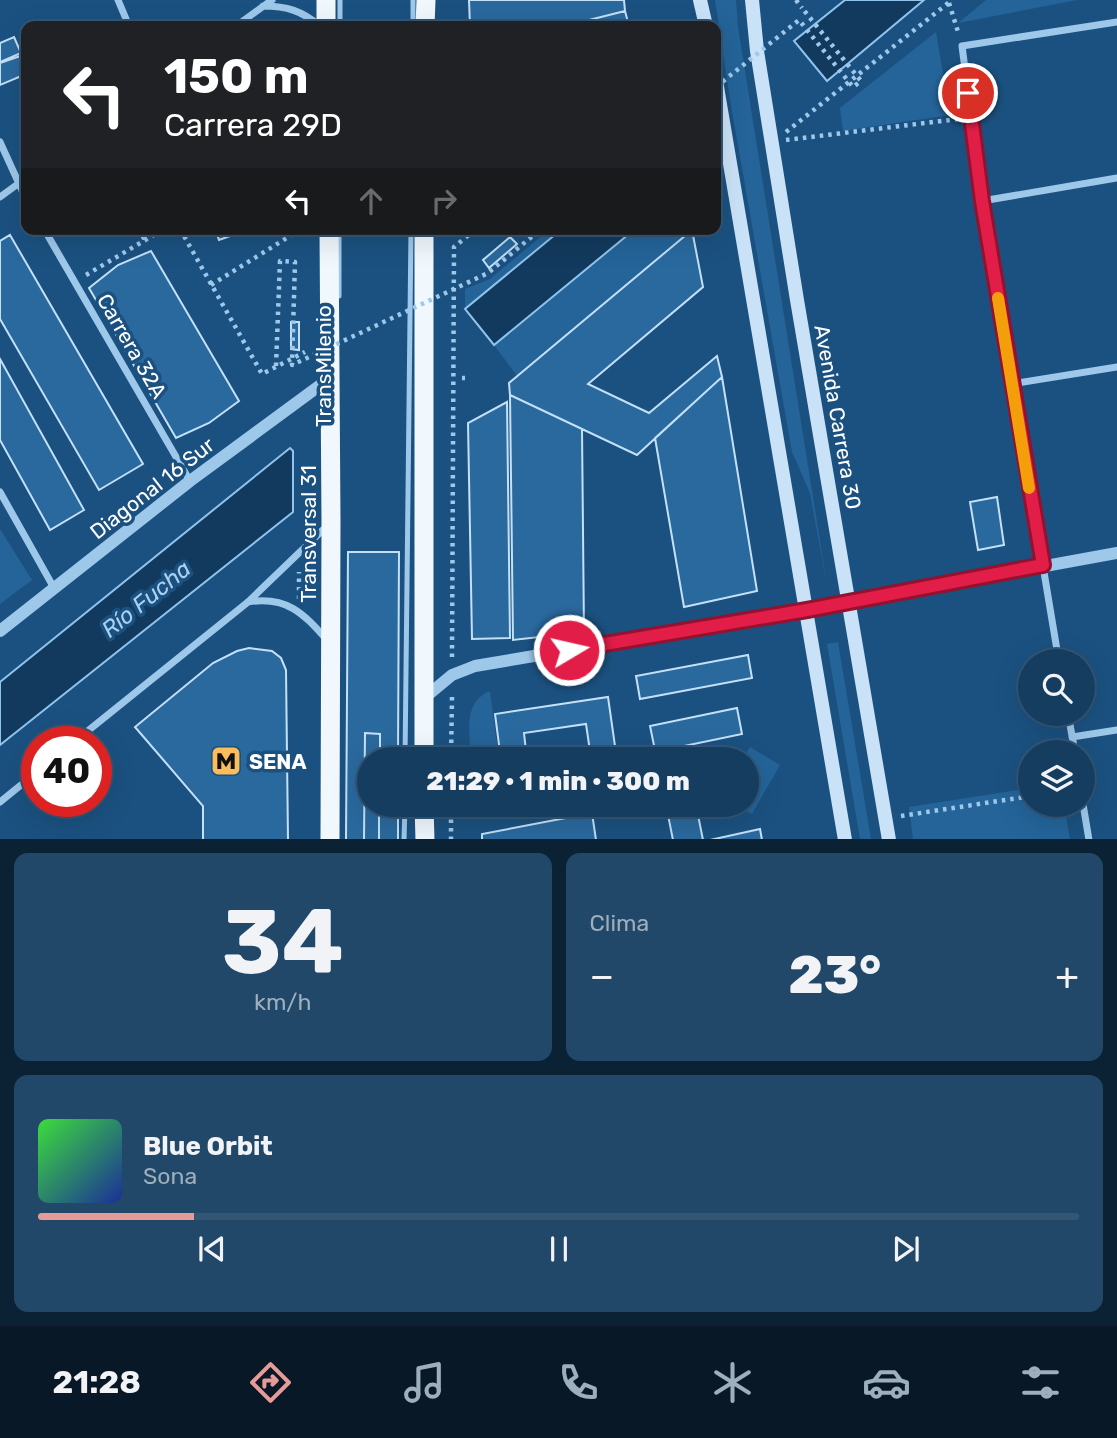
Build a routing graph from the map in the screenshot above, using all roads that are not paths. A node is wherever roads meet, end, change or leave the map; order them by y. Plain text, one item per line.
1 (118, 0) edge
2 (272, 0) edge
3 (326, 0) edge
4 (340, 0) edge
5 (413, 0) edge
6 (426, 0) edge
7 (700, 0) edge
8 (752, 0) edge
9 (263, 6) junction
10 (127, 21) edge
11 (243, 21) edge
12 (314, 21) edge
13 (327, 21) edge
14 (340, 21) edge
15 (413, 21) edge
16 (425, 21) edge
17 (705, 21) edge
18 (1117, 22) edge
19 (721, 110) edge
20 (0, 142) edge
21 (1117, 178) edge
22 (21, 182) edge
23 (18, 184) junction
24 (21, 190) edge
25 (0, 197) edge
26 (982, 201) junction
27 (47, 235) edge
28 (329, 235) edge
29 (339, 235) edge
30 (411, 235) edge
31 (424, 235) edge
32 (339, 299) dead end
33 (1117, 366) edge
34 (330, 378) junction
35 (1011, 384) junction
36 (338, 479) dead end
37 (190, 481) junction
38 (0, 492) edge
39 (331, 522) junction
40 (1117, 553) edge
41 (1043, 565) junction
42 (54, 588) junction
43 (849, 601) junction
44 (248, 602) junction
45 (807, 610) junction
46 (0, 631) edge
47 (330, 643) junction
48 (1057, 649) edge
49 (423, 699) junction
50 (94, 726) edge
51 (1070, 726) edge
52 (1117, 730) edge
53 (1072, 737) junction
54 (1072, 740) edge
55 (405, 747) edge
56 (424, 747) edge
57 (21, 785) edge
58 (0, 802) edge
59 (405, 817) edge
60 (424, 817) edge
61 (1085, 817) edge
62 (330, 839) edge
63 (337, 839) edge
64 (404, 839) edge
65 (425, 839) edge
66 (845, 839) edge
67 (889, 839) edge
68 (1089, 839) edge

1 - 10 street
2 - 9 street
3 - 13 highway
4 - 14 lane
5 - 15 lane
6 - 16 highway
7 - 17 main road
8 - 43 main road, Avenida Carrera 30
9 - 11 street
9 - 12 street
18 - 26 street
19 - 45 main road
20 - 23 street
21 - 26 street
22 - 23 street
23 - 24 street
23 - 25 street
26 - 35 street
27 - 37 street, Carrera 32A
28 - 34 highway, Transversal 31
29 - 32 lane, TransMilenio
30 - 55 lane
31 - 49 highway
33 - 35 street
34 - 37 street, Diagonal 16 Sur
34 - 39 highway, Transversal 31
35 - 41 street
36 - 63 lane
37 - 42 street, Diagonal 16 Sur
38 - 42 street
39 - 44 street
39 - 47 highway, Transversal 31
40 - 41 street
41 - 43 street
41 - 48 street
42 - 46 street, Diagonal 16 Sur
43 - 45 street
43 - 67 main road, Avenida Carrera 30
44 - 47 street
44 - 50 street
45 - 49 street
45 - 66 main road
47 - 62 highway, Transversal 31
49 - 56 highway
51 - 53 street
52 - 53 street
53 - 54 street
57 - 58 street
59 - 64 lane
60 - 65 highway
61 - 68 street

